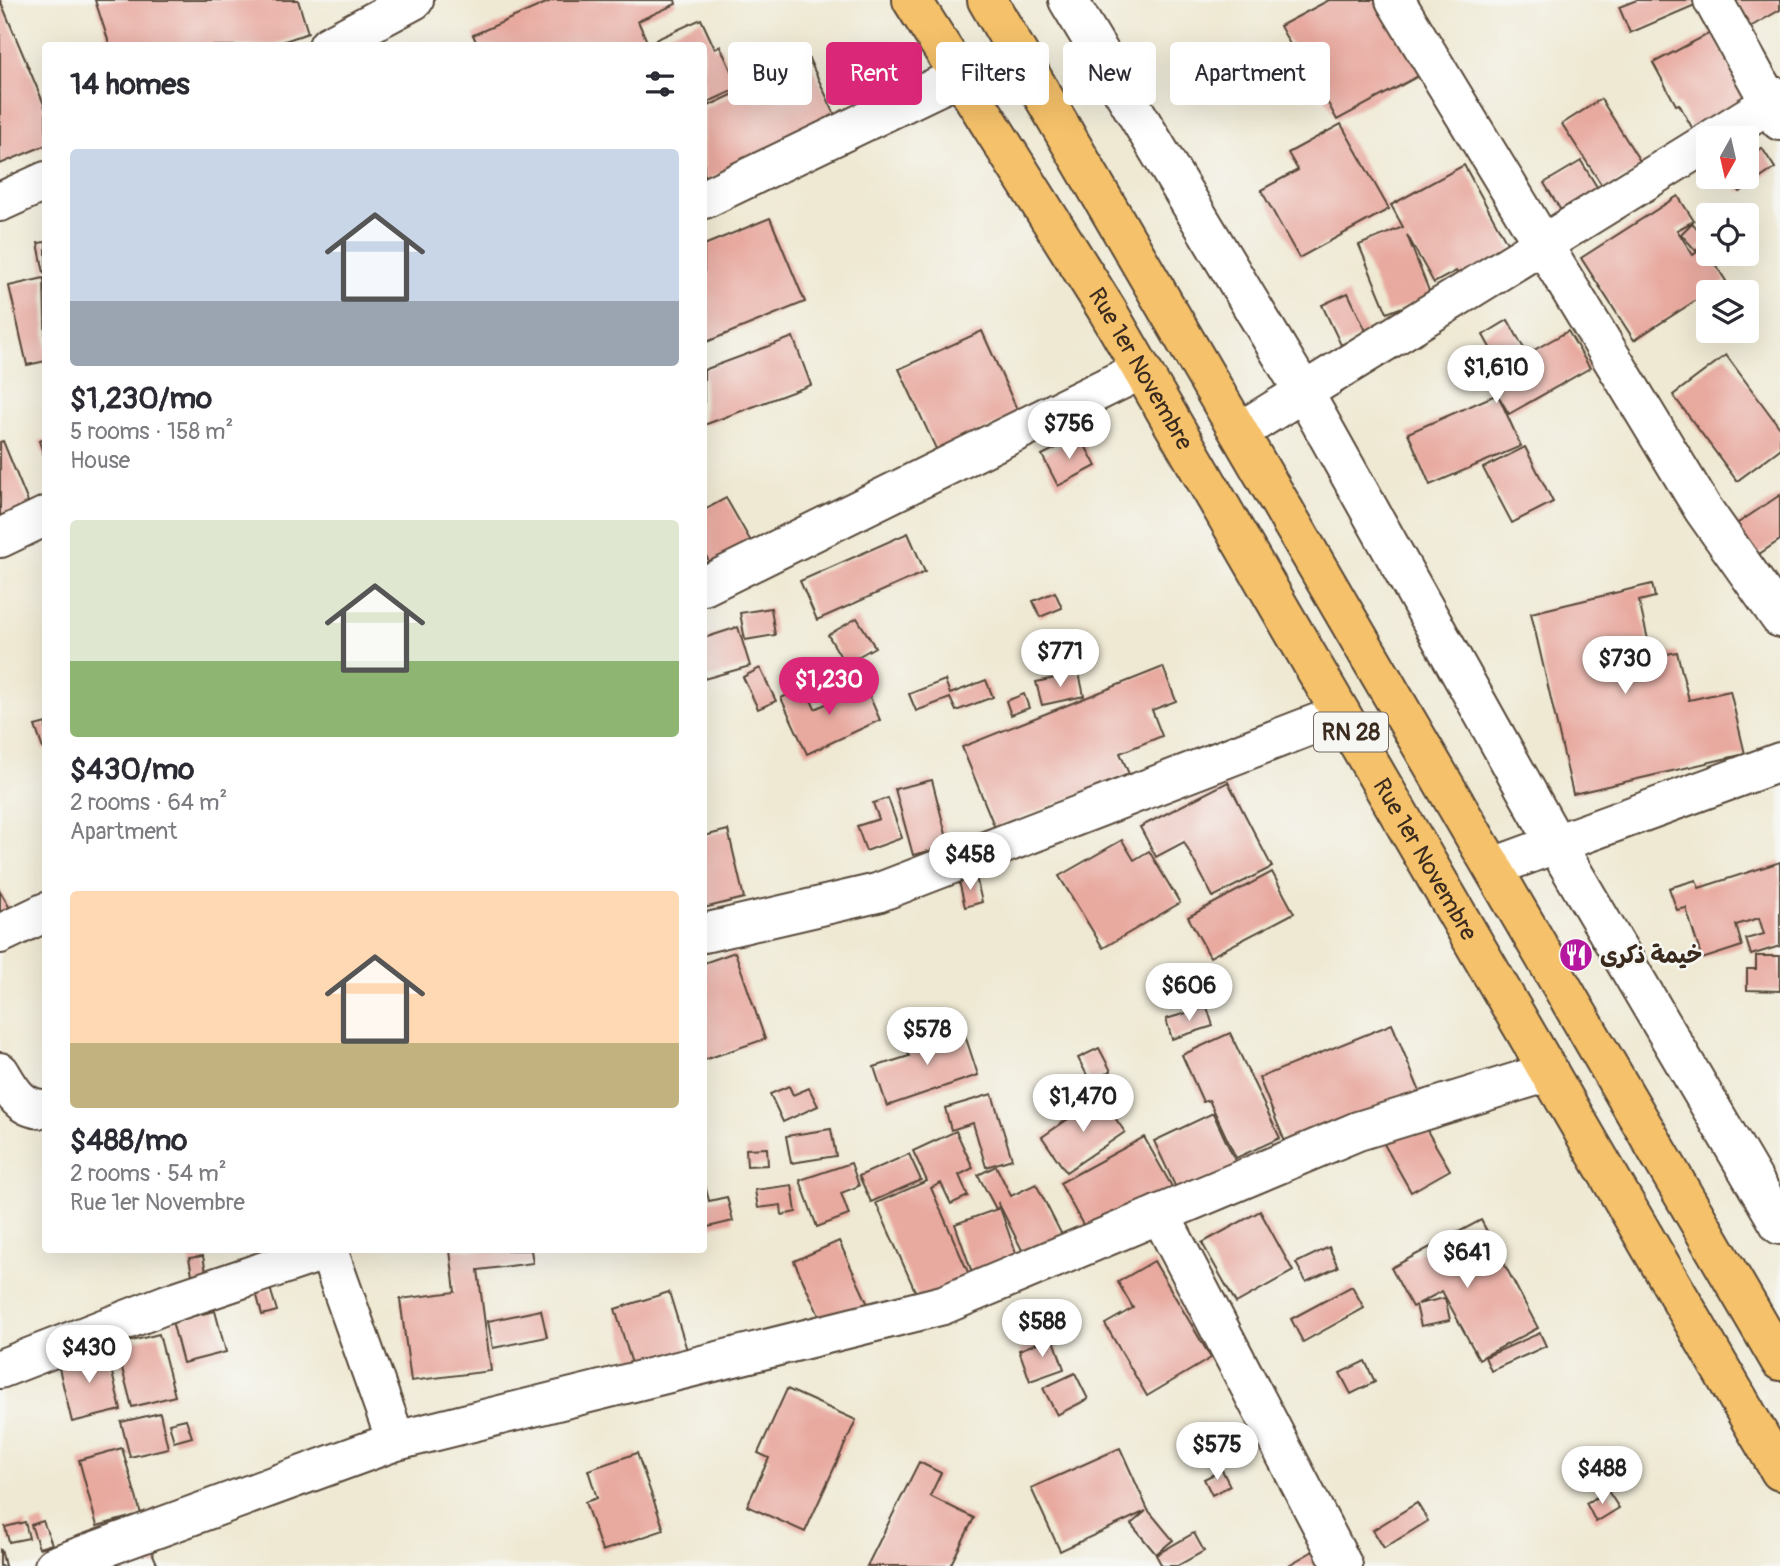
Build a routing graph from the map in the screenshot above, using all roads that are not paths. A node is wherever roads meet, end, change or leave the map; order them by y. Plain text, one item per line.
1 (414, 0) edge
2 (912, 0) edge
3 (987, 0) edge
4 (1068, 0) edge
5 (1395, 0) edge
6 (1713, 0) edge
7 (335, 42) edge
8 (939, 42) edge
9 (936, 88) edge
10 (978, 105) edge
11 (1777, 107) edge
12 (1738, 126) edge
13 (1696, 149) edge
14 (42, 183) edge
15 (707, 198) edge
16 (0, 202) edge
17 (1542, 244) junction
18 (1141, 370) junction
19 (1303, 391) junction
20 (1239, 432) junction
21 (42, 518) edge
22 (0, 538) edge
23 (707, 585) edge
24 (1780, 618) edge
25 (1341, 714) junction
26 (1780, 762) edge
27 (1556, 844) junction
28 (1493, 867) junction
29 (42, 914) edge
30 (707, 932) edge
31 (0, 934) edge
32 (0, 1072) edge
33 (1549, 1072) junction
34 (42, 1109) edge
35 (1160, 1214) junction
36 (1780, 1225) edge
37 (318, 1253) edge
38 (328, 1253) edge
39 (1780, 1361) edge
40 (0, 1369) edge
41 (396, 1441) junction
42 (1780, 1471) edge
43 (54, 1566) edge
44 (1343, 1566) edge

1 - 7 street
2 - 8 main road, Rue 1er Novembre / RN 28
3 - 20 main road, RN 28
4 - 19 street
5 - 17 street
6 - 11 street
9 - 15 street
10 - 18 main road, Rue 1er Novembre / RN 28
11 - 12 street
13 - 17 street
14 - 16 street
17 - 19 street
17 - 24 street
18 - 23 street
18 - 25 main road, Rue 1er Novembre / RN 28
19 - 20 street
19 - 27 street
20 - 28 main road, RN 28
21 - 22 street
25 - 30 street
25 - 33 main road, Rue 1er Novembre / RN 28
26 - 27 street
27 - 28 street
27 - 36 street
28 - 39 main road, RN 28
29 - 31 street
32 - 34 street
33 - 35 street
33 - 42 main road, Rue 1er Novembre / RN 28
35 - 41 street
35 - 44 street
37 - 40 street
38 - 41 street
41 - 43 street

